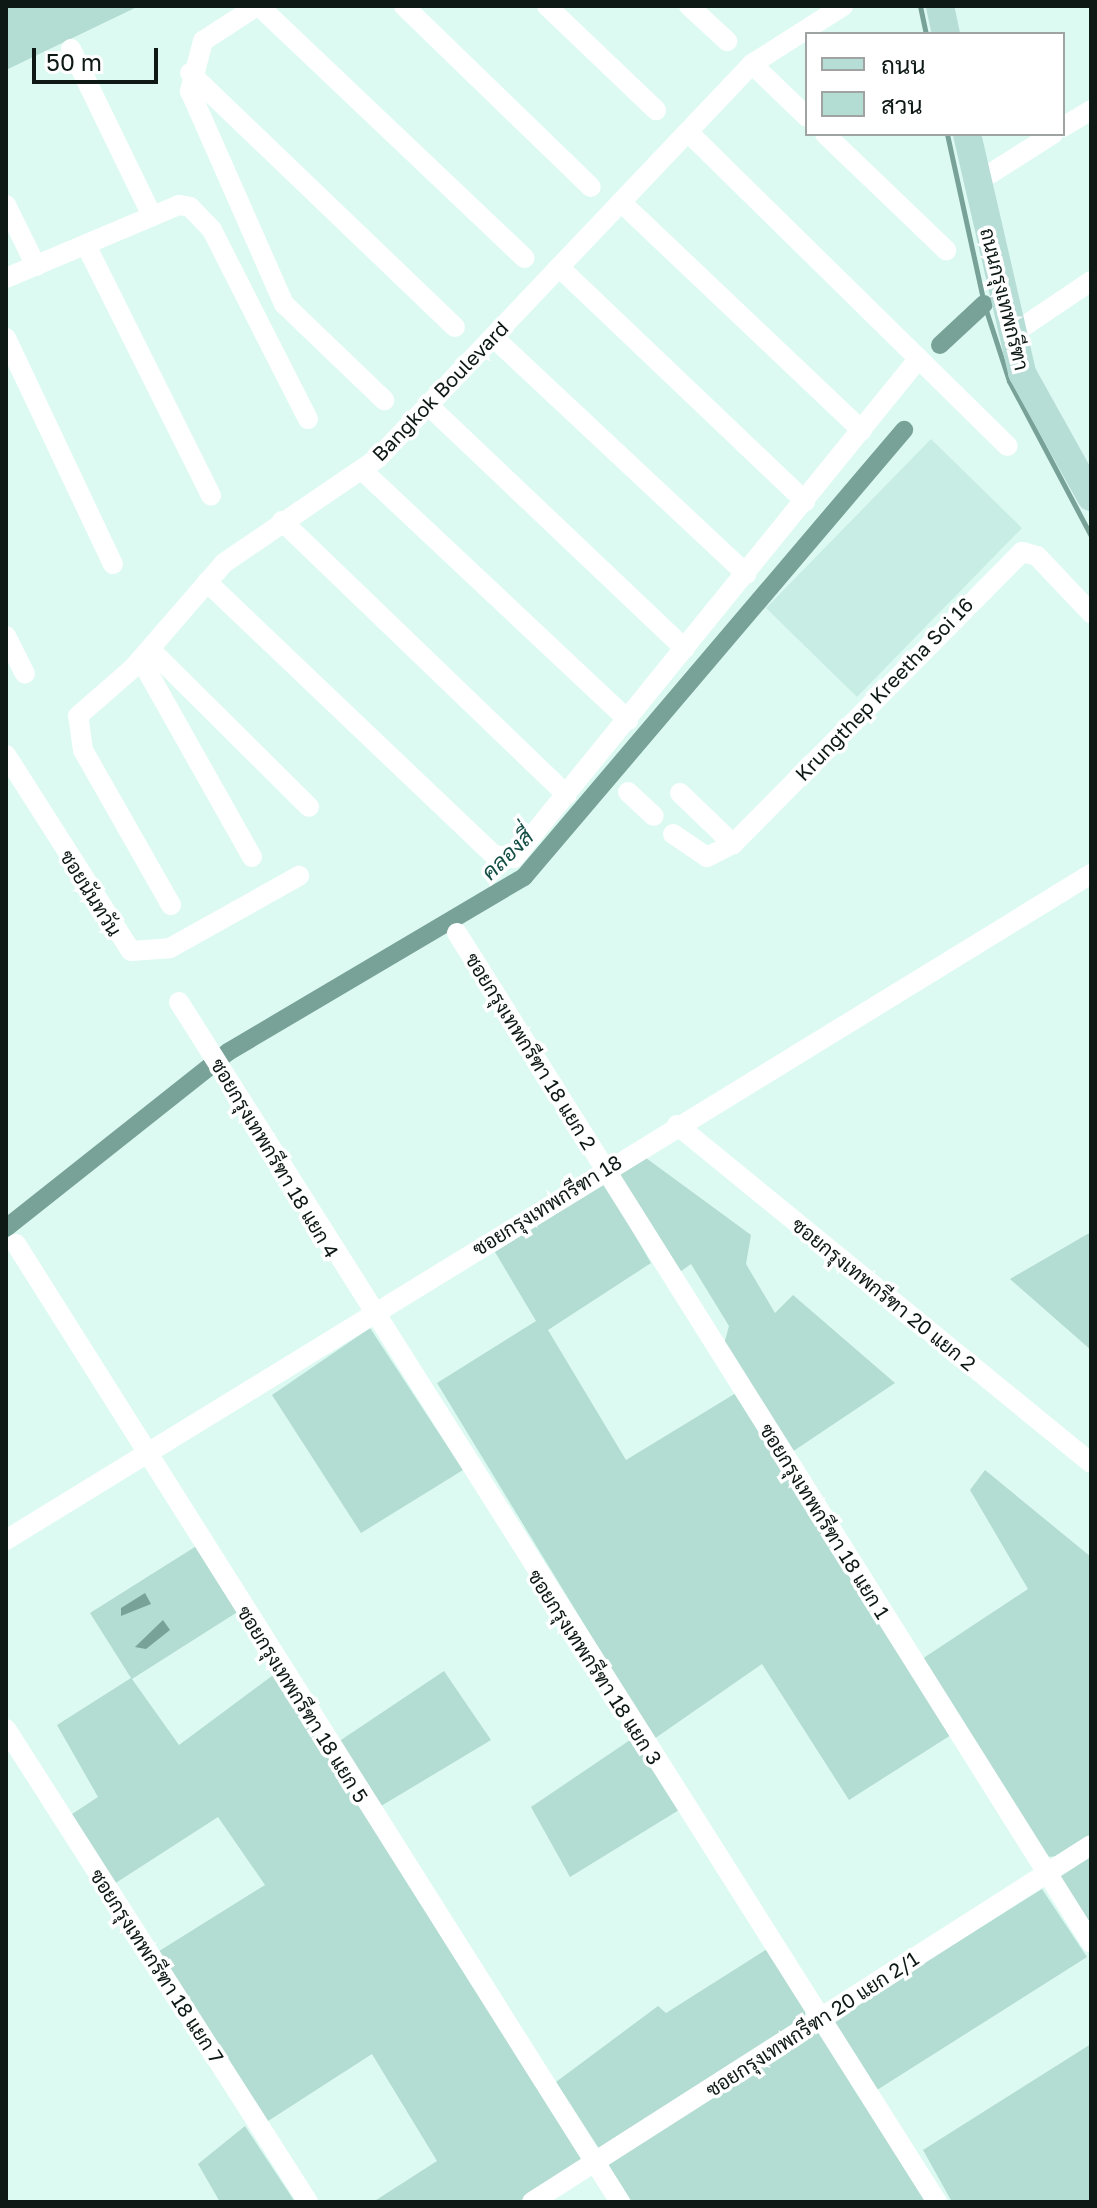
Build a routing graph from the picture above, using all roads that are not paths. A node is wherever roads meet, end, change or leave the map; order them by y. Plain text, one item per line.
1 (258, 6) edge
2 (404, 6) edge
3 (547, 6) edge
4 (689, 6) edge
5 (843, 6) edge
6 (940, 6) edge
7 (946, 32) edge
8 (727, 41) dead end
9 (71, 49) dead end
10 (752, 64) junction
11 (190, 73) junction
12 (656, 110) dead end
13 (1091, 110) edge
14 (805, 115) edge
15 (1065, 126) edge
16 (688, 132) junction
17 (827, 136) edge
18 (967, 136) edge
19 (1050, 136) edge
20 (977, 182) junction
21 (591, 187) dead end
22 (621, 202) junction
23 (6, 205) edge
24 (152, 216) junction
25 (86, 245) junction
26 (946, 250) dead end
27 (525, 258) dead end
28 (36, 266) junction
29 (559, 267) junction
30 (6, 278) edge
31 (1091, 281) edge
32 (455, 327) dead end
33 (1011, 335) junction
34 (493, 337) junction
35 (6, 338) edge
36 (919, 358) junction
37 (384, 400) dead end
38 (428, 405) junction
39 (308, 419) dead end
40 (862, 431) junction
41 (1008, 446) dead end
42 (1082, 461) edge
43 (363, 471) junction
44 (211, 496) dead end
45 (1091, 497) edge
46 (805, 501) junction
47 (282, 521) junction
48 (113, 564) dead end
49 (746, 574) junction
50 (207, 582) junction
51 (1091, 613) edge
52 (6, 636) edge
53 (685, 649) junction
54 (146, 654) junction
55 (25, 674) dead end
56 (628, 720) junction
57 (6, 755) edge
58 (628, 792) dead end
59 (680, 793) dead end
60 (567, 795) junction
61 (309, 807) dead end
62 (654, 816) dead end
63 (673, 834) dead end
64 (733, 844) junction
65 (252, 857) dead end
66 (1091, 874) edge
67 (299, 876) dead end
68 (171, 905) dead end
69 (457, 933) dead end
70 (179, 1002) dead end
71 (677, 1125) junction
72 (604, 1170) junction
73 (16, 1244) dead end
74 (370, 1315) junction
75 (144, 1454) junction
76 (1091, 1463) edge
77 (6, 1540) edge
78 (6, 1729) edge
79 (1091, 1845) edge
80 (1046, 1872) junction
81 (1091, 1943) edge
82 (820, 2019) junction
83 (595, 2162) junction
84 (308, 2202) edge
85 (532, 2202) edge
86 (620, 2202) edge
87 (937, 2202) edge

1 - 11 street
1 - 27 street
2 - 21 street
3 - 12 street
4 - 8 street
5 - 10 street, Bangkok Boulevard
6 - 7 main road
9 - 24 street
10 - 14 street
10 - 16 street, Bangkok Boulevard
11 - 32 street
11 - 37 street
13 - 15 street
16 - 22 street, Bangkok Boulevard
16 - 36 street
17 - 26 street
18 - 20 main road, ถนนกรุงเทพกรีฑา
19 - 20 street
20 - 33 main road, ถนนกรุงเทพกรีฑา
22 - 29 street, Bangkok Boulevard
22 - 40 street
23 - 28 street
24 - 25 street
24 - 39 street
25 - 28 street
25 - 44 street
28 - 30 street
29 - 34 street, Bangkok Boulevard
29 - 46 street
31 - 33 street
33 - 42 main road, ถนนกรุงเทพกรีฑา
34 - 38 street, Bangkok Boulevard
34 - 49 street
35 - 48 street
36 - 40 street
36 - 41 street
38 - 43 street, Bangkok Boulevard
38 - 53 street
40 - 46 street
42 - 45 main road, ถนนกรุงเทพกรีฑา
43 - 47 street, Bangkok Boulevard
43 - 56 street
46 - 49 street
47 - 50 street, Bangkok Boulevard
47 - 60 street
49 - 53 street
50 - 54 street, Bangkok Boulevard
50 - 60 street
51 - 64 street, Krungthep Kreetha Soi 16
52 - 55 street
53 - 56 street
54 - 61 street
54 - 65 street
54 - 68 street, Bangkok Boulevard
56 - 60 street
57 - 67 street, ซอยนันทวัน
58 - 62 street
59 - 64 street
63 - 64 street
66 - 71 street, ซอยกรุงเทพกรีฑา 18
69 - 72 street, ซอยกรุงเทพกรีฑา 18 แยก 2
70 - 74 street, ซอยกรุงเทพกรีฑา 18 แยก 4
71 - 72 street, ซอยกรุงเทพกรีฑา 18
71 - 76 street, ซอยกรุงเทพกรีฑา 20 แยก 2
72 - 74 street, ซอยกรุงเทพกรีฑา 18
72 - 80 street, ซอยกรุงเทพกรีฑา 18 แยก 1
73 - 75 street, ซอยกรุงเทพกรีฑา 18 แยก 5
74 - 75 street, ซอยกรุงเทพกรีฑา 18
74 - 82 street, ซอยกรุงเทพกรีฑา 18 แยก 3
75 - 77 street, ซอยกรุงเทพกรีฑา 18
75 - 83 street, ซอยกรุงเทพกรีฑา 18 แยก 5
78 - 84 street, ซอยกรุงเทพกรีฑา 18 แยก 7
79 - 80 street, ซอยกรุงเทพกรีฑา 20 แยก 2/1
80 - 81 street, ซอยกรุงเทพกรีฑา 18 แยก 1
80 - 82 street, ซอยกรุงเทพกรีฑา 20 แยก 2/1
82 - 83 street, ซอยกรุงเทพกรีฑา 20 แยก 2/1
82 - 87 street, ซอยกรุงเทพกรีฑา 18 แยก 3
83 - 85 street, ซอยกรุงเทพกรีฑา 20 แยก 2/1
83 - 86 street, ซอยกรุงเทพกรีฑา 18 แยก 5

